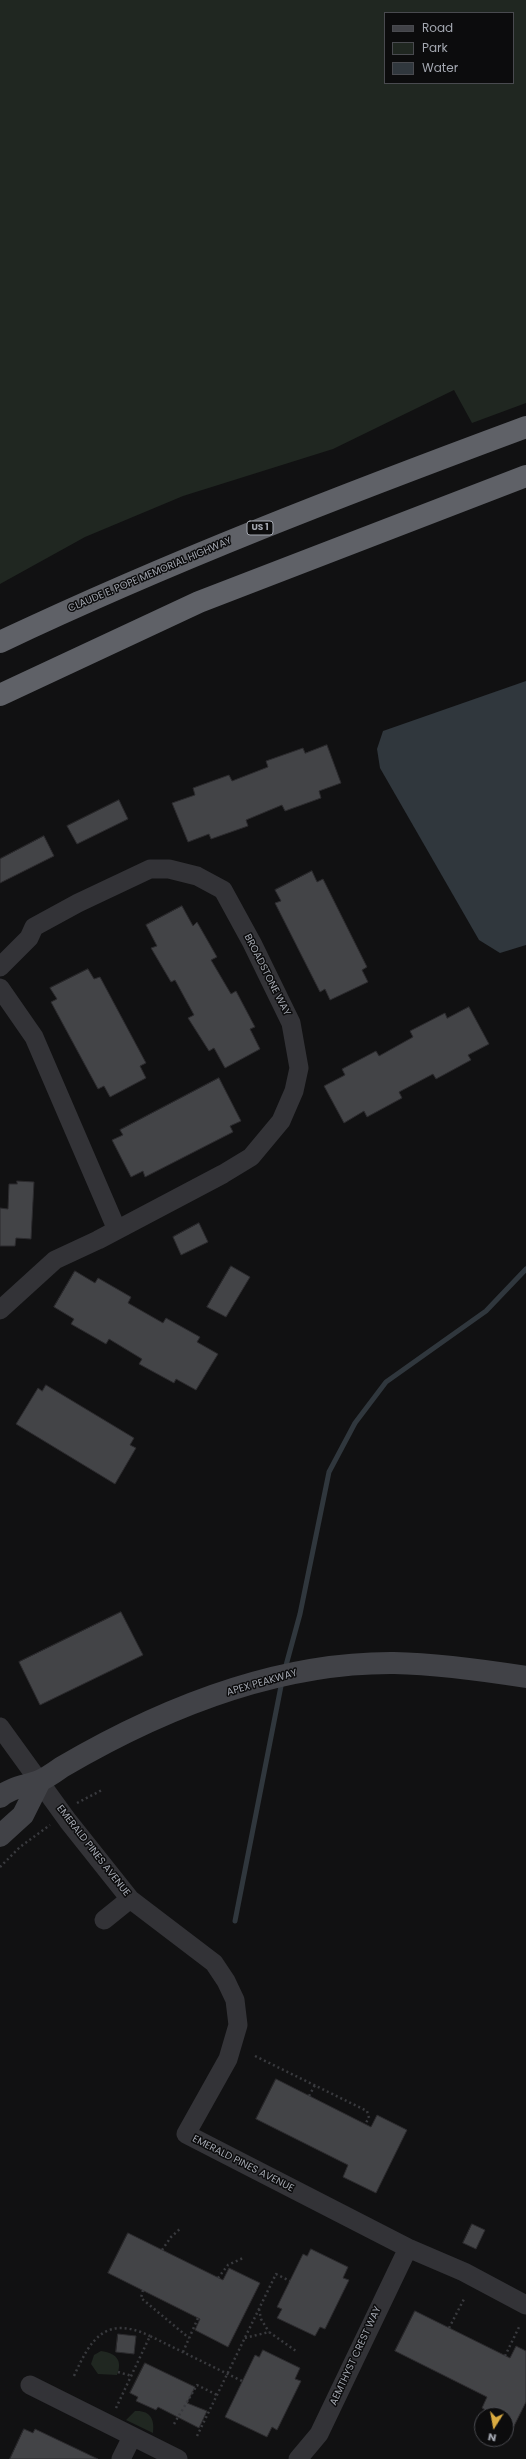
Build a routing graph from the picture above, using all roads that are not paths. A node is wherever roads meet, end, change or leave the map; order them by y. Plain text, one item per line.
1 (526, 427) edge
2 (526, 476) edge
3 (0, 642) edge
4 (0, 695) edge
5 (0, 967) edge
6 (0, 988) edge
7 (118, 1230) junction
8 (0, 1310) edge
9 (526, 1677) edge
10 (0, 1726) edge
11 (40, 1781) junction
12 (0, 1796) edge
13 (0, 1836) edge
14 (130, 1899) junction
15 (104, 1920) dead end
16 (408, 2248) junction
17 (526, 2305) edge
18 (30, 2385) dead end
19 (132, 2437) junction
20 (120, 2459) edge
21 (178, 2459) edge
22 (298, 2459) edge

1 - 3 highway, CLAUDE E. POPE MEMORIAL HIGHWAY / US 1
2 - 4 highway
5 - 7 street, BROADSTONE WAY
6 - 7 street
7 - 8 street, BROADSTONE WAY
9 - 11 main road, APEX PEAKWAY
10 - 11 street
11 - 12 main road, APEX PEAKWAY
11 - 13 main road
11 - 14 street, EMERALD PINES AVENUE
14 - 15 street
14 - 16 street, EMERALD PINES AVENUE
16 - 17 street, EMERALD PINES AVENUE
16 - 22 street, AEMTHYST CREST WAY
18 - 19 street
19 - 20 street
19 - 21 street

